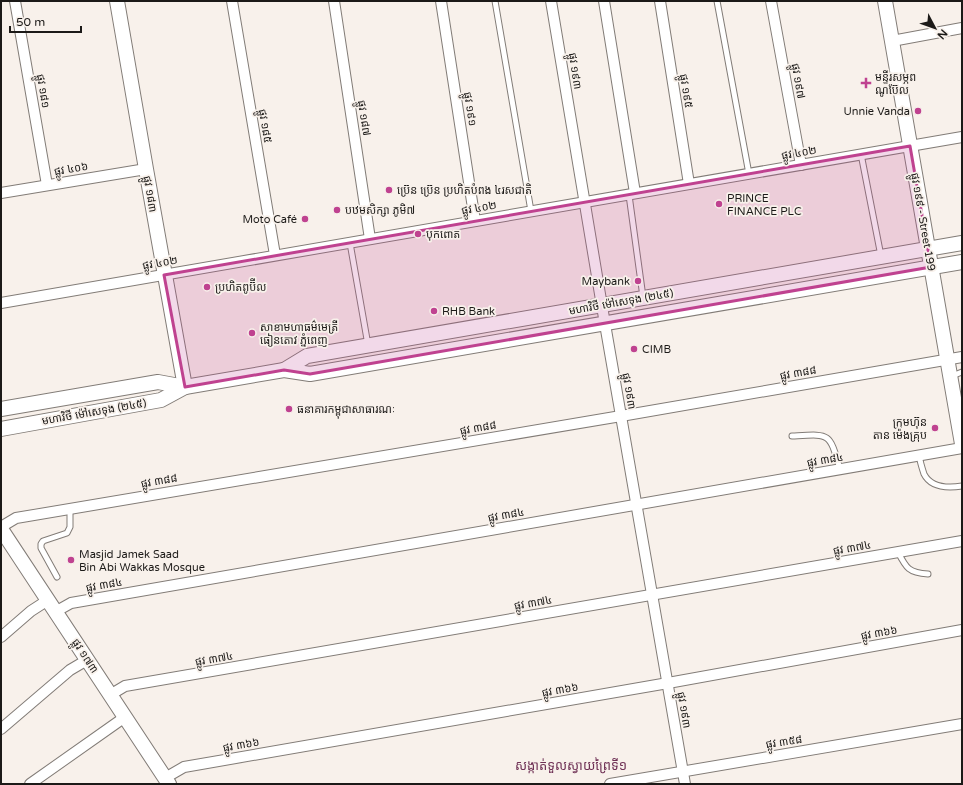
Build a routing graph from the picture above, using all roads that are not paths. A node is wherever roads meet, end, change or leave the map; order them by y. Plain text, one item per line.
1 (14, 1) edge
2 (117, 1) edge
3 (232, 1) edge
4 (334, 1) edge
5 (441, 1) edge
6 (495, 1) edge
7 (551, 1) edge
8 (604, 1) edge
9 (660, 1) edge
10 (717, 1) edge
11 (771, 1) edge
12 (885, 1) edge
13 (962, 28) edge
14 (892, 41) junction
15 (962, 137) edge
16 (910, 146) junction
17 (861, 154) junction
18 (801, 165) junction
19 (146, 168) junction
20 (749, 174) junction
21 (689, 184) junction
22 (47, 185) junction
23 (1, 194) edge
24 (632, 194) junction
25 (584, 202) junction
26 (531, 211) junction
27 (475, 221) junction
28 (370, 239) junction
29 (350, 243) junction
30 (962, 243) edge
31 (928, 249) junction
32 (275, 255) junction
33 (881, 257) junction
34 (962, 262) edge
35 (931, 267) junction
36 (164, 275) junction
37 (643, 298) junction
38 (1, 303) edge
39 (602, 305) junction
40 (605, 324) junction
41 (368, 346) junction
42 (962, 357) edge
43 (947, 359) junction
44 (284, 370) junction
45 (956, 374) edge
46 (185, 387) junction
47 (36, 403) junction
48 (1, 409) edge
49 (621, 416) junction
50 (39, 422) junction
51 (1, 428) edge
52 (792, 436) dead end
53 (962, 444) edge
54 (962, 448) edge
55 (918, 456) junction
56 (840, 469) junction
57 (962, 486) edge
58 (637, 505) junction
59 (70, 508) junction
60 (1, 528) edge
61 (962, 541) edge
62 (898, 552) junction
63 (928, 574) dead end
64 (57, 577) dead end
65 (652, 595) junction
66 (52, 606) junction
67 (962, 630) edge
68 (1, 637) edge
69 (87, 660) junction
70 (668, 683) junction
71 (110, 695) junction
72 (125, 717) junction
73 (962, 724) edge
74 (1, 729) edge
75 (683, 771) junction
76 (167, 781) edge
77 (30, 784) edge
78 (610, 784) edge
79 (685, 784) edge

1 - 22 street, ផ្លូវ ១៨១
2 - 19 main road, ផ្លូវ ១៨៣
3 - 32 street, ផ្លូវ ១៨៥
4 - 28 street, ផ្លូវ ១៨៧
5 - 27 street, ផ្លូវ ១៩១
6 - 26 lane
7 - 25 street, ផ្លូវ ១៩៣
8 - 24 street
9 - 21 street, ផ្លូវ ១៩៥
10 - 20 lane
11 - 18 street, ផ្លូវ ១៩៧
12 - 14 main road, ផ្លូវ ១៩៩ - Street 199
13 - 14 street
14 - 16 main road, ផ្លូវ ១៩៩ - Street 199
15 - 16 street, ផ្លូវ ៤០២
16 - 17 street, ផ្លូវ ៤០២
16 - 31 main road, ផ្លូវ ១៩៩ - Street 199
17 - 18 street, ផ្លូវ ៤០២
17 - 33 lane
18 - 20 street, ផ្លូវ ៤០២
19 - 22 street, ផ្លូវ ៤០៦
19 - 36 main road, ផ្លូវ ១៨៣
20 - 21 street, ផ្លូវ ៤០២
21 - 24 street, ផ្លូវ ៤០២
22 - 23 street, ផ្លូវ ៤០៦
24 - 25 street, ផ្លូវ ៤០២
24 - 37 lane
25 - 26 street, ផ្លូវ ៤០២
25 - 39 street, ផ្លូវ ១៩៣
26 - 27 street, ផ្លូវ ៤០២
27 - 28 street, ផ្លូវ ៤០២
28 - 29 street, ផ្លូវ ៤០២
29 - 32 street, ផ្លូវ ៤០២
29 - 41 lane
30 - 31 main road, មហាវិថី ម៉ៅសេទុង (២៤៥)
31 - 33 main road, មហាវិថី ម៉ៅសេទុង (២៤៥)
31 - 35 main road, ផ្លូវ ១៩៩ - Street 199
32 - 36 street, ផ្លូវ ៤០២
33 - 37 main road, មហាវិថី ម៉ៅសេទុង (២៤៥)
34 - 35 main road, មហាវិថី ម៉ៅសេទុង (២៤៥)
35 - 40 main road, មហាវិថី ម៉ៅសេទុង (២៤៥)
35 - 43 main road, ផ្លូវ ១៩៩ - Street 199
36 - 38 street, ផ្លូវ ៤០២
36 - 46 main road, ផ្លូវ ១៨៣
37 - 39 main road, មហាវិថី ម៉ៅសេទុង (២៤៥)
39 - 40 street, ផ្លូវ ១៩៣
39 - 41 main road, មហាវិថី ម៉ៅសេទុង (២៤៥)
40 - 44 main road, មហាវិថី ម៉ៅសេទុង (២៤៥)
40 - 49 street, ផ្លូវ ១៩៣
41 - 44 main road, មហាវិថី ម៉ៅសេទុង (២៤៥)
42 - 43 street, ផ្លូវ ៣៨៨
43 - 45 main road, ផ្លូវ ១៩៩ - Street 199
43 - 49 street, ផ្លូវ ៣៨៨
44 - 46 main road, មហាវិថី ម៉ៅសេទុង (២៤៥)
45 - 53 main road, ផ្លូវ ១៩៩ - Street 199
46 - 47 main road, មហាវិថី ម៉ៅសេទុង (២៤៥)
46 - 50 main road, មហាវិថី ម៉ៅសេទុង (២៤៥)
47 - 48 main road, មហាវិថី ម៉ៅសេទុង (២៤៥)
47 - 50 main road
49 - 58 street, ផ្លូវ ១៩៣
49 - 59 street, ផ្លូវ ៣៨៨
50 - 51 main road, មហាវិថី ម៉ៅសេទុង (២៤៥)
52 - 56 lane
54 - 55 street, ផ្លូវ ៣៨៤
55 - 56 street, ផ្លូវ ៣៨៤
55 - 57 lane
56 - 58 street, ផ្លូវ ៣៨៤
58 - 65 street, ផ្លូវ ១៩៣
58 - 66 street, ផ្លូវ ៣៨៤
59 - 60 street, ផ្លូវ ៣៨៨
59 - 64 lane
60 - 66 main road, ផ្លូវ ១៧៣
61 - 62 street, ផ្លូវ ៣៧៤
62 - 63 lane
62 - 65 street, ផ្លូវ ៣៧៤
65 - 70 street, ផ្លូវ ១៩៣
65 - 71 street, ផ្លូវ ៣៧៤
66 - 68 street, ផ្លូវ ៣៨៤
66 - 69 main road, ផ្លូវ ១៧៣
67 - 70 street, ផ្លូវ ៣៦៦
69 - 71 main road, ផ្លូវ ១៧៣
69 - 74 street
70 - 75 street, ផ្លូវ ១៩៣
70 - 76 street, ផ្លូវ ៣៦៦
71 - 72 main road, ផ្លូវ ១៧៣
72 - 76 main road, ផ្លូវ ១៧៣
72 - 77 street
73 - 75 street, ផ្លូវ ៣៥៨
75 - 78 street, ផ្លូវ ៣៥៨
75 - 79 street, ផ្លូវ ១៩៣

